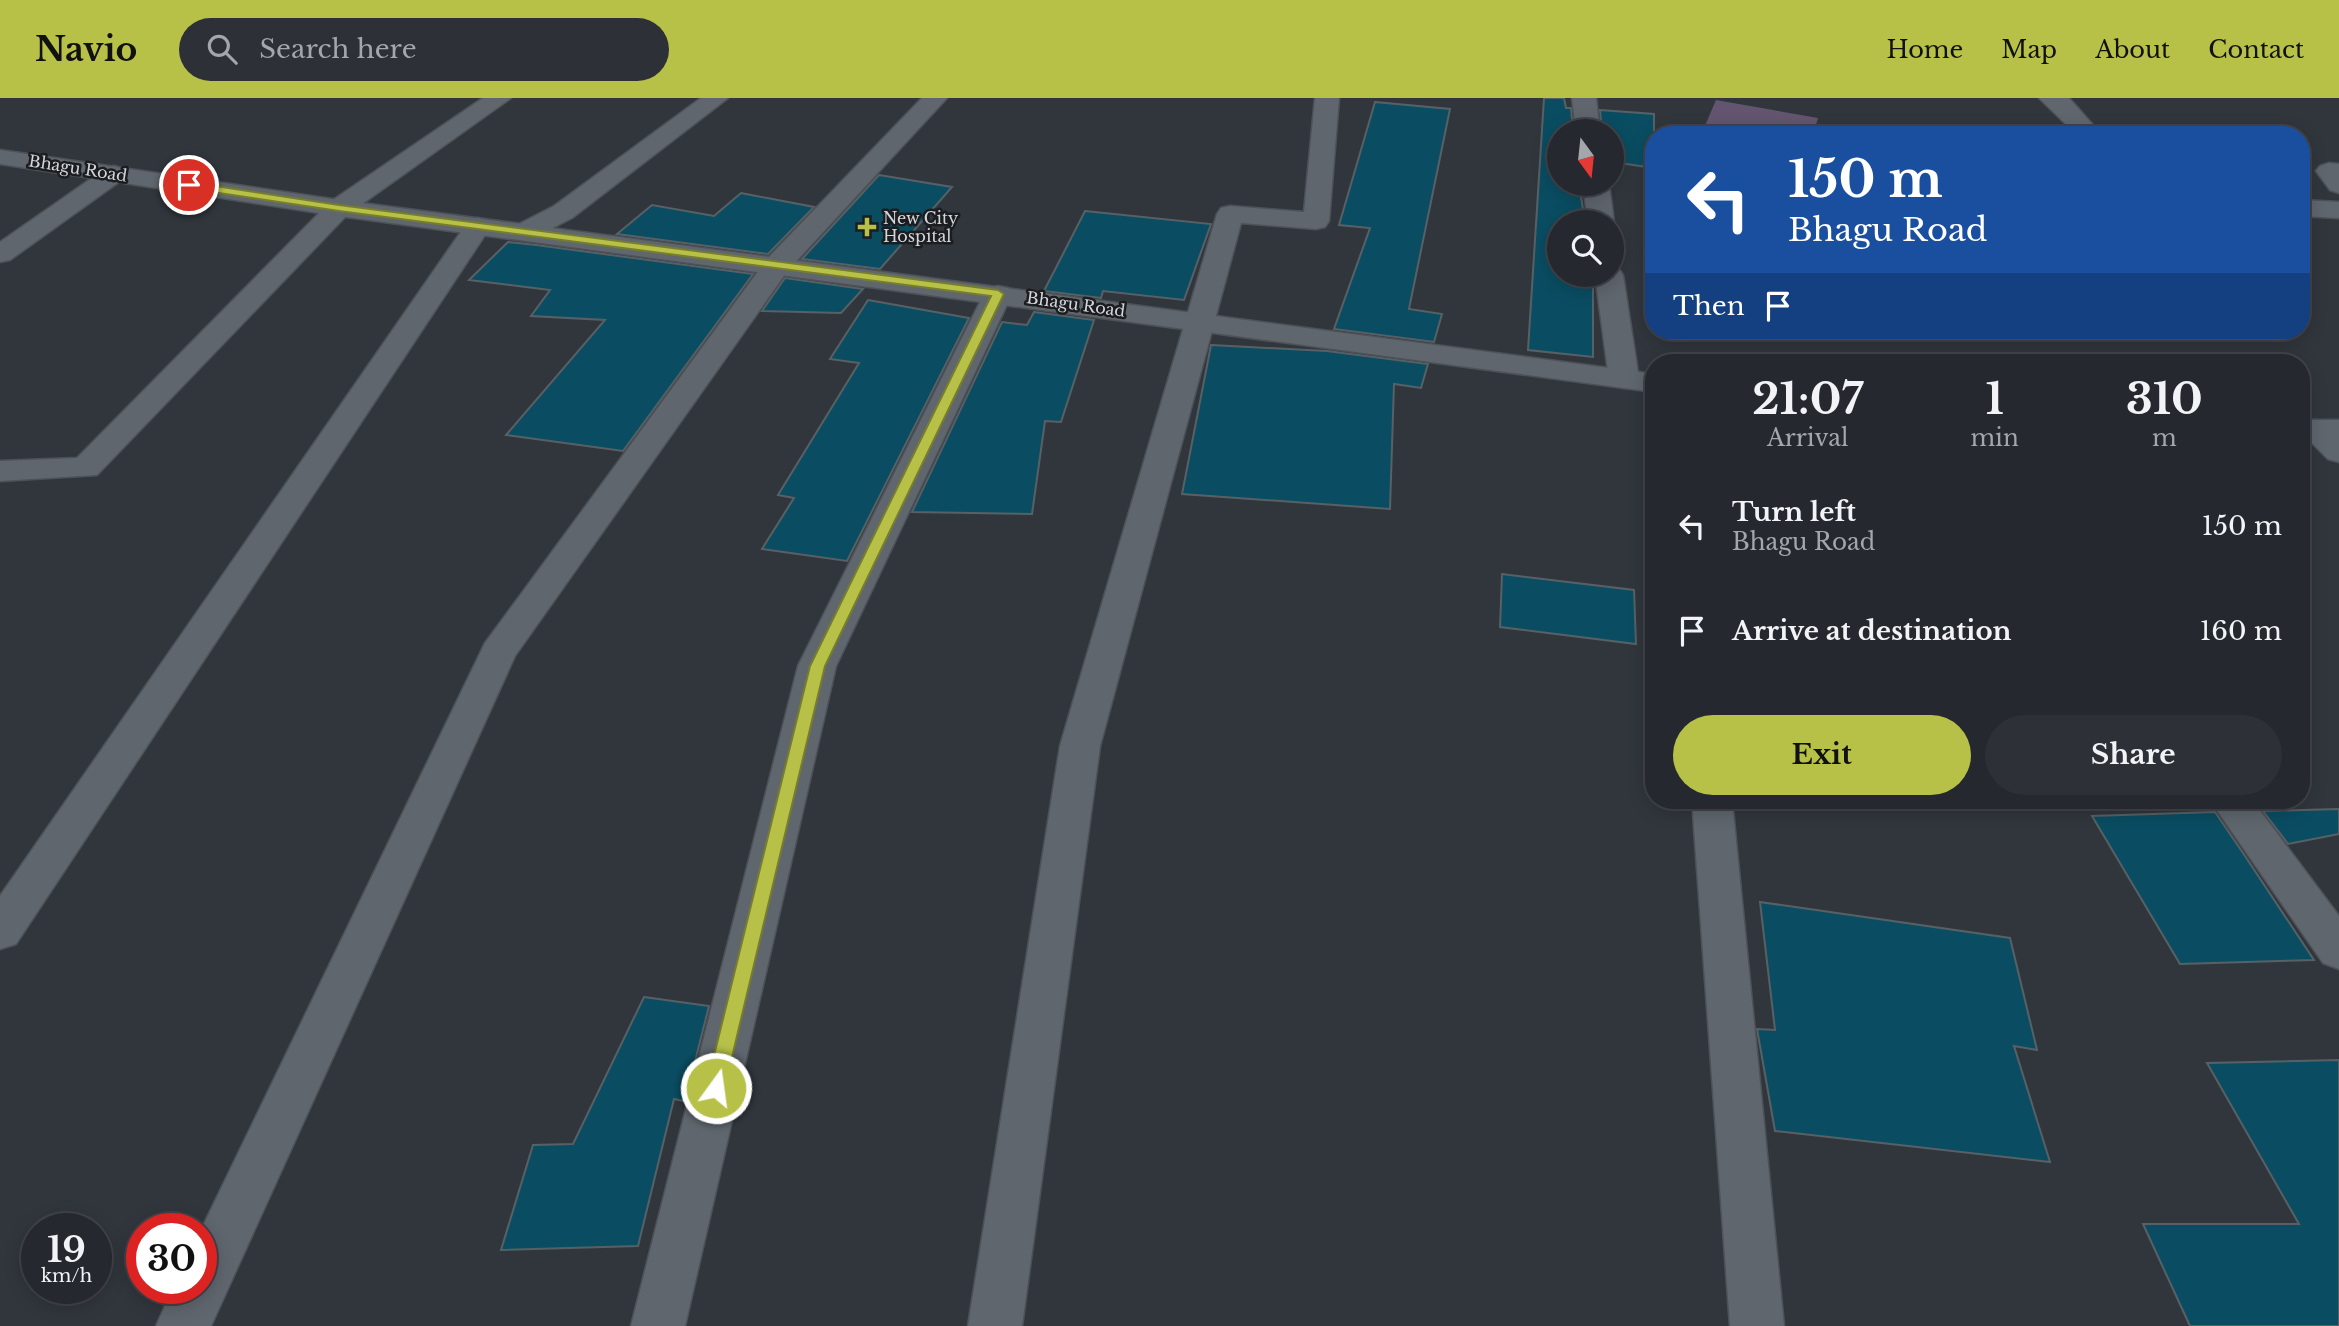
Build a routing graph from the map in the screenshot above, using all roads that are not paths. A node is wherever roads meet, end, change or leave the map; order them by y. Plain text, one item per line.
1 (499, 98) edge
2 (716, 98) edge
3 (935, 98) edge
4 (1326, 98) edge
5 (1584, 98) edge
6 (2050, 98) edge
7 (1587, 119) edge
8 (2082, 126) edge
9 (0, 157) edge
10 (2339, 172) edge
11 (114, 174) junction
12 (2339, 185) edge
13 (339, 208) junction
14 (2310, 208) edge
15 (2339, 210) edge
16 (478, 226) junction
17 (524, 232) junction
18 (0, 254) edge
19 (778, 264) junction
20 (1611, 287) edge
21 (998, 294) junction
22 (1202, 321) junction
23 (1624, 379) junction
24 (1645, 382) edge
25 (2319, 429) edge
26 (2339, 452) edge
27 (0, 471) edge
28 (1713, 809) edge
29 (2237, 809) edge
30 (0, 931) edge
31 (2339, 950) edge
32 (217, 1254) edge
33 (193, 1304) edge
34 (183, 1326) edge
35 (658, 1326) edge
36 (995, 1326) edge
37 (1757, 1326) edge

1 - 13 street
2 - 17 street
3 - 19 street
4 - 22 street
5 - 7 street
6 - 8 street
9 - 11 street, Bhagu Road
10 - 12 street
11 - 13 street, Bhagu Road
11 - 18 street
13 - 16 street, Bhagu Road
13 - 27 street
14 - 15 street
16 - 17 street, Bhagu Road
16 - 30 street
17 - 19 street, Bhagu Road
19 - 21 street, Bhagu Road
19 - 32 street
20 - 23 street
21 - 22 street, Bhagu Road
21 - 35 street
22 - 23 street, Bhagu Road
22 - 36 street
23 - 24 street, Bhagu Road
25 - 26 street
28 - 37 street
29 - 31 street
33 - 34 street

